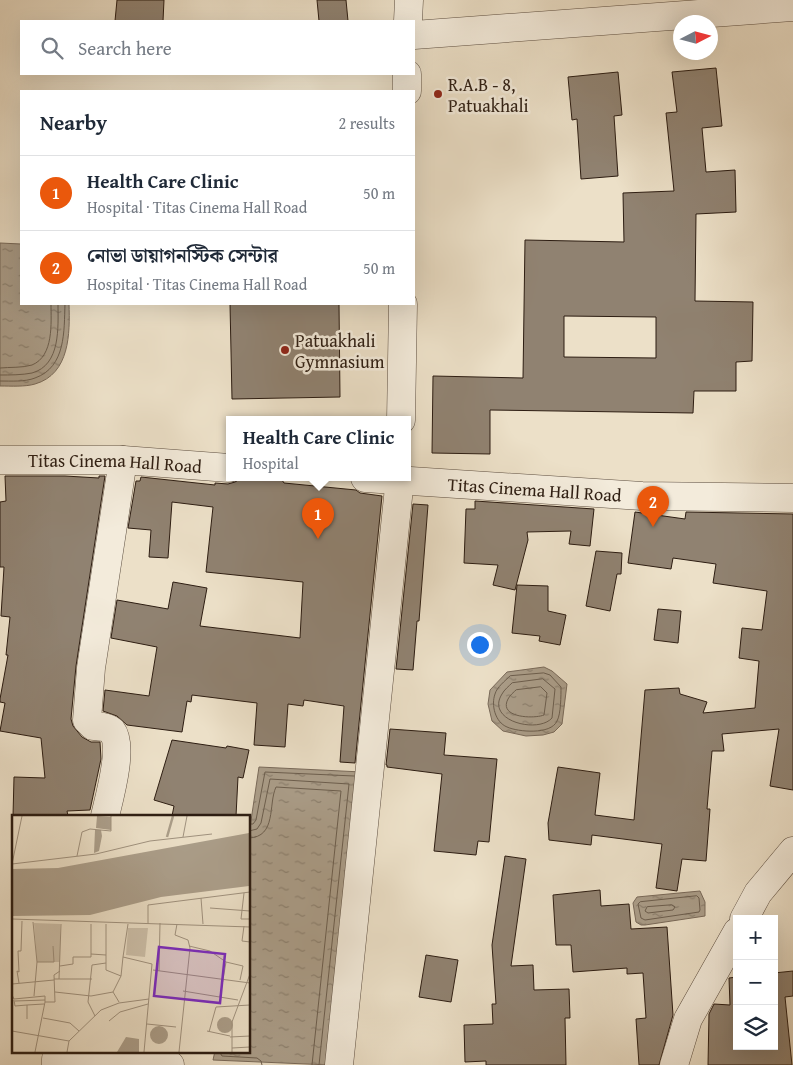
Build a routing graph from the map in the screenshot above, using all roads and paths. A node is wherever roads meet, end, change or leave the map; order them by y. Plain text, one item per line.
1 (409, 0) edge
2 (793, 7) edge
3 (408, 20) edge
4 (415, 35) edge
5 (407, 75) edge
6 (407, 90) edge
7 (403, 305) edge
8 (401, 416) edge
9 (0, 460) edge
10 (123, 460) junction
11 (226, 468) edge
12 (411, 480) edge
13 (400, 481) edge
14 (793, 498) edge
15 (105, 815) edge
16 (793, 851) edge
17 (746, 915) edge
18 (733, 939) edge
19 (90, 1056) edge
20 (56, 1065) edge
21 (170, 1065) edge
22 (339, 1065) edge
23 (674, 1065) edge

1 - 3 street
2 - 4 street
5 - 6 street
7 - 8 street
9 - 10 street, Titas Cinema Hall Road
10 - 11 street, Titas Cinema Hall Road
10 - 15 street
12 - 14 street, Titas Cinema Hall Road
13 - 22 street
16 - 17 street
18 - 23 street
19 - 20 street
19 - 21 street

